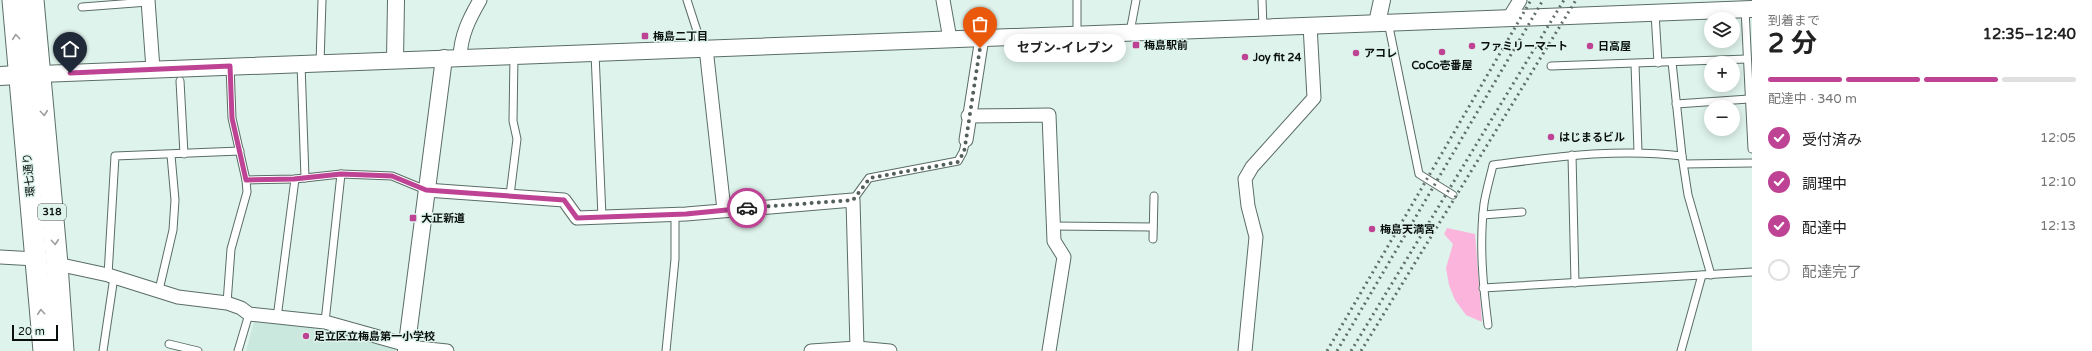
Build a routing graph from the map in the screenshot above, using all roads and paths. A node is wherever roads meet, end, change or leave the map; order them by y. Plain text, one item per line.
1 (13, 0) edge
2 (33, 0) edge
3 (322, 0) edge
4 (396, 0) edge
5 (480, 0) edge
6 (688, 0) edge
7 (943, 0) edge
8 (1076, 0) edge
9 (1136, 0) edge
10 (1262, 0) edge
11 (1382, 0) edge
12 (1520, 0) edge
13 (148, 1) edge
14 (82, 7) dead end
15 (1748, 9) edge
16 (1655, 13) junction
17 (1509, 18) junction
18 (1382, 22) junction
19 (1310, 25) junction
20 (1263, 27) junction
21 (1130, 32) junction
22 (1078, 34) junction
23 (982, 38) junction
24 (950, 39) junction
25 (703, 48) junction
26 (595, 52) junction
27 (514, 55) junction
28 (460, 57) junction
29 (444, 58) junction
30 (1747, 59) junction
31 (395, 60) junction
32 (1672, 62) junction
33 (320, 63) junction
34 (1658, 63) junction
35 (301, 64) junction
36 (1635, 64) junction
37 (230, 66) junction
38 (1551, 66) dead end
39 (153, 69) junction
40 (40, 74) junction
41 (10, 75) edge
42 (180, 81) dead end
43 (1749, 99) junction
44 (1676, 104) junction
45 (968, 116) junction
46 (966, 140) joint
47 (1752, 149) edge
48 (240, 151) junction
49 (1638, 152) junction
50 (184, 154) junction
51 (171, 155) junction
52 (1572, 156) junction
53 (1682, 156) junction
54 (1752, 163) edge
55 (1684, 164) junction
56 (341, 174) junction
57 (305, 178) junction
58 (294, 179) junction
59 (246, 180) junction
60 (426, 190) junction
61 (510, 195) junction
62 (1453, 195) dead end
63 (1154, 196) dead end
64 (853, 200) junction
65 (724, 210) junction
66 (1522, 212) dead end
67 (675, 214) junction
68 (1483, 215) junction
69 (602, 217) junction
70 (1054, 226) junction
71 (1153, 227) junction
72 (1153, 239) dead end
73 (0, 257) edge
74 (36, 259) junction
75 (57, 264) junction
76 (1752, 272) edge
77 (1702, 275) junction
78 (1711, 275) junction
79 (111, 276) junction
80 (1575, 284) junction
81 (1483, 288) junction
82 (159, 290) junction
83 (227, 303) junction
84 (249, 314) junction
85 (277, 318) junction
86 (325, 322) junction
87 (1488, 325) dead end
88 (169, 344) dead end
89 (406, 348) edge
90 (857, 348) junction
91 (44, 351) edge
92 (63, 351) edge
93 (103, 351) edge
94 (198, 351) edge
95 (238, 351) edge
96 (447, 351) edge
97 (666, 351) edge
98 (812, 351) edge
99 (890, 351) edge
100 (1049, 351) edge
101 (1245, 351) edge
102 (1681, 351) edge

41 -> 1 main road, 環七通り / 318
2 - 40 main road, 環七通り / 318
3 - 33 lane
4 - 31 street
5 - 28 street
6 - 25 lane
7 - 24 street
8 - 22 lane
9 - 21 lane
10 - 20 lane
11 - 18 street
12 - 17 street
13 - 14 lane
13 - 39 street
15 - 16 street
15 - 30 lane
16 - 17 street
16 - 34 lane
17 - 18 street
18 - 19 street
18 - 62 lane
19 - 20 street
19 - 101 street
20 - 21 street
21 - 22 street
22 - 23 street
23 - 24 street
23 - 45 street
24 - 25 street
25 - 26 street
25 - 65 street
26 - 27 street
26 - 69 lane
27 - 28 street
27 - 61 lane
28 - 29 street
29 - 31 street
29 - 60 street
30 - 32 lane
30 - 43 lane
31 - 33 street
32 - 34 lane
32 - 44 lane
33 - 35 street
34 - 36 lane
35 - 37 street
35 - 57 lane
36 - 38 lane
36 - 49 lane
37 - 39 street
37 - 48 lane
39 - 40 street
40 - 41 main road
40 -> 75 main road, 環七通り / 318
41 - 74 main road, 環七通り / 318
42 - 50 lane
43 - 44 lane
43 - 47 lane
44 - 53 lane
45 - 46 street
45 - 70 street
46 - 64 lane
48 - 50 lane
48 - 59 lane
49 - 52 lane
49 - 53 lane
50 - 51 lane
51 - 79 lane
51 - 82 lane
52 - 68 lane
52 - 80 lane
53 - 55 lane
54 - 55 lane
55 - 78 lane
56 - 57 lane
56 - 60 lane
56 - 86 lane
57 - 58 lane
58 - 59 lane
58 - 85 lane
59 - 83 lane
60 - 61 street
60 - 89 street
61 - 69 street
63 - 71 lane
64 - 65 street
64 - 90 street
65 - 67 street
66 - 68 lane
67 - 69 street
67 - 97 lane
68 - 81 lane
70 - 71 lane
70 - 100 street
71 - 72 lane
73 - 74 street
91 -> 74 main road, 環七通り / 318
75 - 79 street
75 - 92 main road, 環七通り / 318
76 - 78 lane
77 - 78 lane
77 - 80 lane
77 - 102 lane
79 - 82 street
79 - 93 lane
80 - 81 lane
81 - 87 lane
82 - 83 street
83 - 84 street
84 - 85 street
84 - 95 lane
85 - 86 street
86 - 89 street
88 - 94 lane
89 - 96 street
90 - 98 street
90 - 99 street

